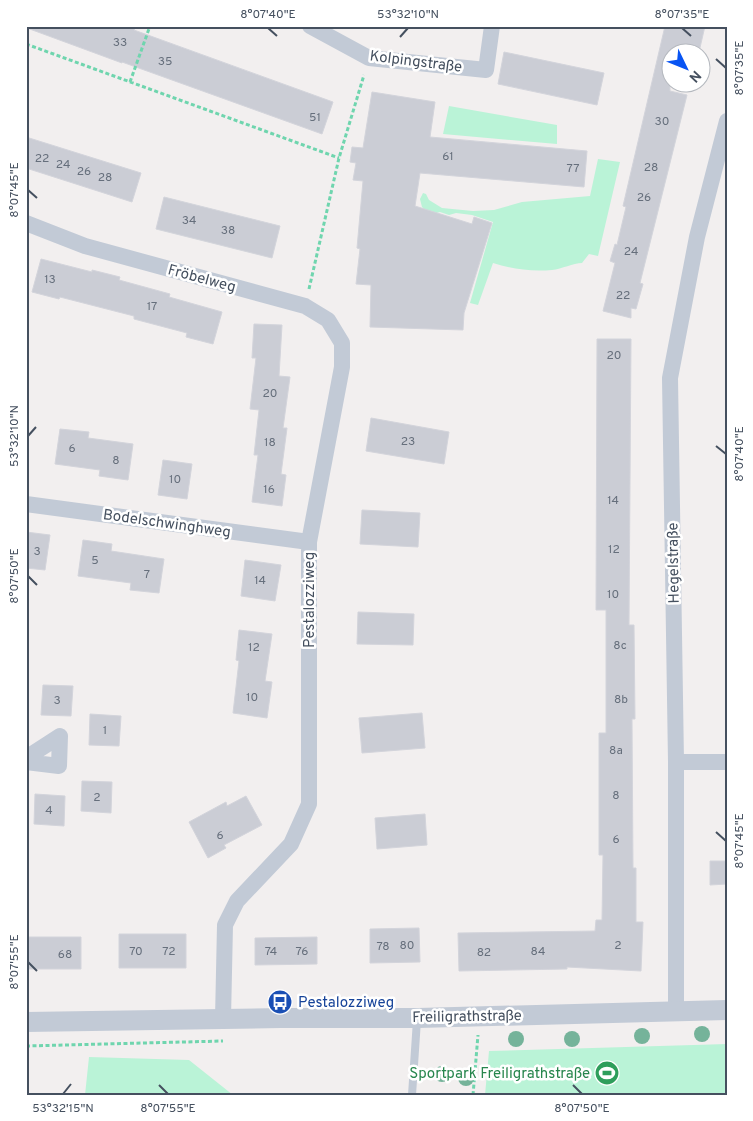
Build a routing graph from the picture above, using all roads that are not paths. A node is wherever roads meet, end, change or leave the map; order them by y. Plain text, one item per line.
1 (310, 26) edge
2 (492, 26) edge
3 (727, 121) edge
4 (26, 222) edge
5 (342, 367) joint
6 (26, 504) edge
7 (309, 542) junction
8 (26, 758) edge
9 (26, 762) edge
10 (676, 762) junction
11 (727, 762) edge
12 (727, 1010) edge
13 (676, 1011) junction
14 (223, 1018) junction
15 (418, 1018) junction
16 (26, 1022) edge
17 (412, 1095) edge

1 - 2 street, Kolpingstraße
3 - 10 street, Hegelstraße
4 - 5 street, Fröbelweg
5 - 7 street, Pestalozziweg
6 - 7 street, Bodelschwinghweg
7 - 14 street, Pestalozziweg
8 - 9 street
10 - 11 street
10 - 13 street, Hegelstraße
12 - 13 street, Freiligrathstraße
13 - 15 street, Freiligrathstraße
14 - 15 street, Freiligrathstraße
14 - 16 street, Freiligrathstraße
15 - 17 lane

